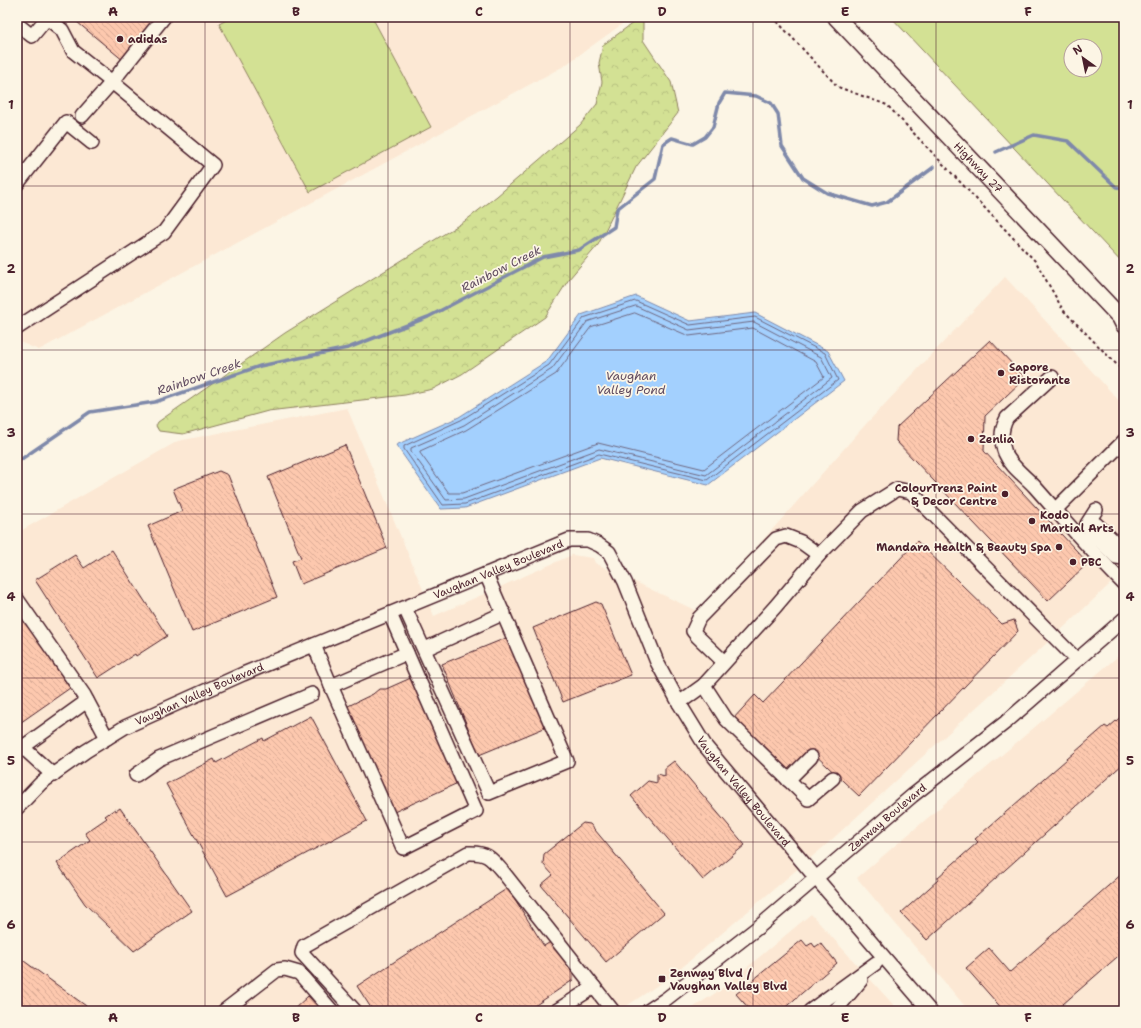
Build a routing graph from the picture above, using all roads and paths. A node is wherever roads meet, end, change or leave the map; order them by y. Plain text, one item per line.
1 (164, 17) edge
2 (773, 17) edge
3 (836, 17) edge
4 (47, 18) edge
5 (17, 24) edge
6 (112, 82) junction
7 (82, 116) dead end
8 (92, 143) dead end
9 (17, 184) edge
10 (1123, 320) edge
11 (17, 328) edge
12 (1124, 372) edge
13 (1052, 377) dead end
14 (1124, 441) edge
15 (1054, 510) junction
16 (1124, 551) edge
17 (819, 554) junction
18 (1124, 558) edge
19 (486, 574) junction
20 (1124, 584) edge
21 (17, 599) edge
22 (405, 608) junction
23 (504, 613) junction
24 (390, 614) junction
25 (1124, 619) edge
26 (314, 645) junction
27 (425, 649) junction
28 (407, 653) junction
29 (1077, 660) junction
30 (724, 662) junction
31 (704, 685) junction
32 (331, 686) junction
33 (312, 694) dead end
34 (87, 701) junction
35 (679, 704) junction
36 (107, 738) junction
37 (20, 744) edge
38 (811, 757) dead end
39 (53, 775) junction
40 (136, 775) dead end
41 (833, 778) dead end
42 (788, 780) junction
43 (17, 808) edge
44 (816, 878) junction
45 (879, 960) junction
46 (594, 987) junction
47 (224, 1011) edge
48 (332, 1011) edge
49 (355, 1011) edge
50 (556, 1011) edge
51 (613, 1011) edge
52 (648, 1011) edge
53 (810, 1011) edge
54 (836, 1011) edge
55 (930, 1011) edge

1 - 6 street
2 - 12 path
3 - 10 main road, Highway 27
4 - 5 street
4 - 6 street
6 - 7 street
6 - 11 street
8 - 9 street
13 - 15 street
14 - 15 street
15 - 20 street
16 - 18 street
17 - 29 street
17 - 30 street
17 - 30 street
19 - 22 street, Vaughan Valley Boulevard
19 - 23 street
19 - 35 street, Vaughan Valley Boulevard
21 - 34 street
22 - 24 street, Vaughan Valley Boulevard
22 - 27 street
23 - 27 street
23 - 27 street
24 - 26 street, Vaughan Valley Boulevard
24 - 28 street
25 - 29 street, Zenway Boulevard
26 - 32 street
26 - 36 street, Vaughan Valley Boulevard
28 - 32 street
28 - 32 street
29 - 44 street, Zenway Boulevard
30 - 31 street
31 - 35 street
31 - 42 street
33 - 40 street
34 - 36 street
34 - 37 street
35 - 44 street, Vaughan Valley Boulevard
36 - 39 street, Vaughan Valley Boulevard
37 - 39 street
38 - 42 street
39 - 43 street, Vaughan Valley Boulevard
41 - 42 street
44 - 45 street, Vaughan Valley Boulevard
44 - 52 street, Zenway Boulevard
45 - 53 street
45 - 54 street
45 - 55 street, Vaughan Valley Boulevard
46 - 49 street
46 - 50 street
46 - 51 street
47 - 48 street

